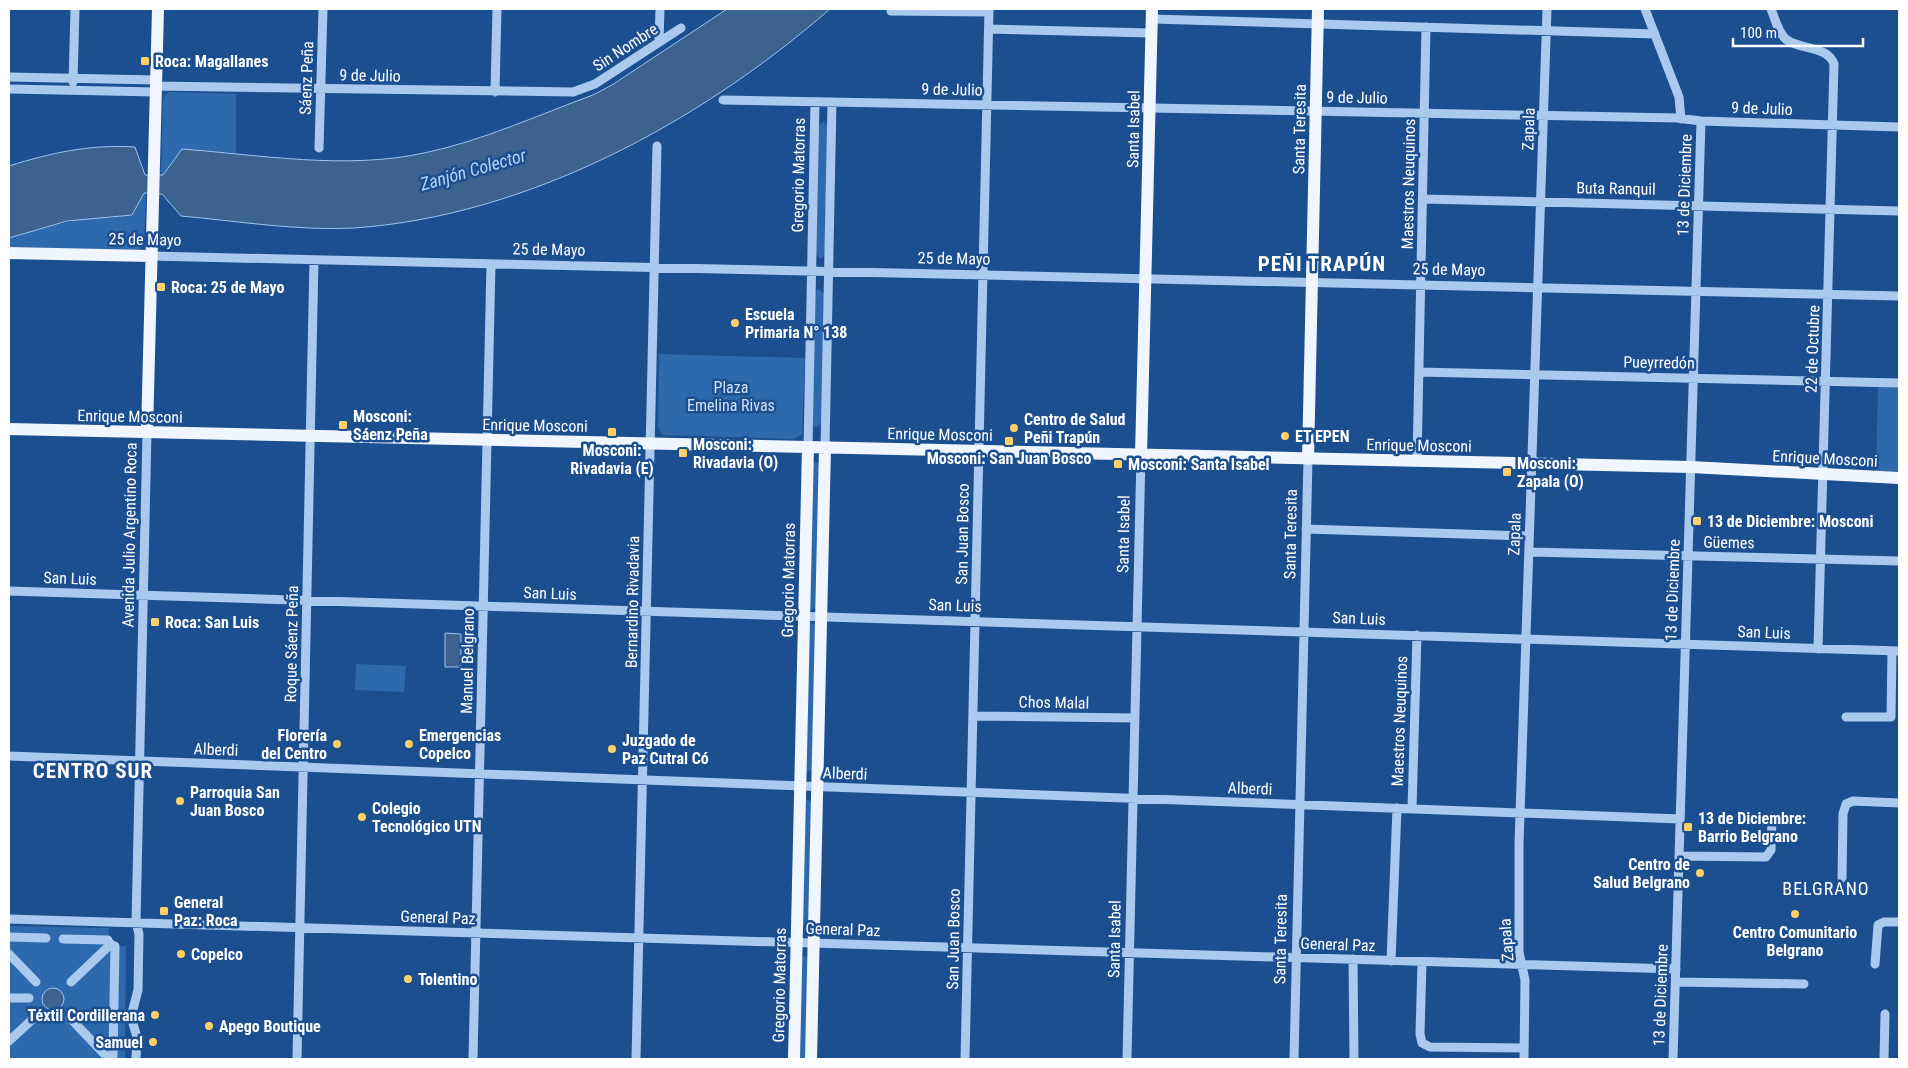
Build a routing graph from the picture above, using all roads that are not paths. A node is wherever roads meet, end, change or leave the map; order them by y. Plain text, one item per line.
1 (75, 9) edge
2 (158, 9) edge
3 (323, 9) edge
4 (497, 9) edge
5 (660, 9) edge
6 (1318, 9) edge
7 (1547, 9) edge
8 (1645, 9) edge
9 (1771, 9) edge
10 (989, 10) edge
11 (891, 11) dead end
12 (1152, 14) edge
13 (1318, 24) junction
14 (1426, 27) junction
15 (681, 28) dead end
16 (989, 28) junction
17 (1546, 31) junction
18 (1151, 33) junction
19 (1655, 34) junction
20 (659, 42) junction
21 (9, 77) edge
22 (73, 78) junction
23 (156, 86) junction
24 (9, 88) edge
25 (321, 89) junction
26 (584, 89) joint
27 (73, 90) junction
28 (495, 92) junction
29 (723, 100) dead end
30 (815, 102) junction
31 (832, 102) junction
32 (987, 105) junction
33 (1150, 108) junction
34 (1316, 111) junction
35 (1424, 114) junction
36 (1543, 116) junction
37 (1681, 119) junction
38 (1701, 121) junction
39 (1832, 125) junction
40 (1899, 126) edge
41 (657, 146) dead end
42 (319, 148) dead end
43 (1422, 199) junction
44 (1540, 202) junction
45 (1698, 205) junction
46 (1830, 209) junction
47 (1899, 210) edge
48 (9, 253) edge
49 (151, 256) junction
50 (314, 260) junction
51 (491, 264) junction
52 (654, 267) junction
53 (812, 271) junction
54 (829, 271) junction
55 (983, 275) junction
56 (1145, 278) junction
57 (1312, 282) junction
58 (1421, 285) junction
59 (1538, 287) junction
60 (1696, 291) junction
61 (1828, 294) junction
62 (1899, 296) edge
63 (1419, 372) junction
64 (1535, 375) junction
65 (1694, 378) junction
66 (1826, 381) junction
67 (1899, 383) edge
68 (9, 429) edge
69 (147, 432) junction
70 (310, 436) junction
71 (487, 440) junction
72 (650, 444) junction
73 (808, 447) junction
74 (825, 448) junction
75 (979, 451) junction
76 (1141, 455) junction
77 (1308, 459) junction
78 (1417, 461) junction
79 (1532, 464) junction
80 (1691, 467) junction
81 (1823, 474) junction
82 (1899, 478) edge
83 (1306, 529) junction
84 (1529, 536) junction
85 (1529, 552) junction
86 (1688, 556) junction
87 (1820, 560) junction
88 (1899, 561) edge
89 (9, 591) edge
90 (144, 595) junction
91 (307, 600) junction
92 (483, 606) junction
93 (647, 611) junction
94 (804, 616) junction
95 (821, 616) junction
96 (975, 621) junction
97 (1138, 626) junction
98 (1304, 631) junction
99 (1417, 635) junction
100 (1526, 638) junction
101 (1686, 644) junction
102 (1818, 649) junction
103 (1896, 651) edge
104 (973, 716) junction
105 (1846, 717) dead end
106 (1135, 718) junction
107 (9, 756) edge
108 (140, 761) junction
109 (303, 767) junction
110 (479, 774) junction
111 (643, 780) junction
112 (800, 786) junction
113 (817, 786) junction
114 (971, 792) junction
115 (1134, 798) junction
116 (1899, 803) edge
117 (1300, 805) junction
118 (1397, 808) junction
119 (1412, 809) junction
120 (1520, 813) junction
121 (1772, 817) dead end
122 (1680, 819) junction
123 (1679, 856) junction
124 (1842, 878) dead end
125 (9, 919) edge
126 (136, 922) junction
127 (1899, 922) edge
128 (299, 928) junction
129 (476, 933) junction
130 (9, 937) edge
131 (46, 938) dead end
132 (63, 938) dead end
133 (639, 938) junction
134 (111, 943) junction
135 (796, 943) junction
136 (814, 943) junction
137 (968, 948) junction
138 (1130, 953) junction
139 (9, 954) edge
140 (1296, 958) junction
141 (1353, 960) junction
142 (1391, 961) junction
143 (1422, 962) junction
144 (1875, 964) dead end
145 (1522, 965) junction
146 (1676, 969) junction
147 (36, 982) dead end
148 (70, 982) dead end
149 (1676, 982) junction
150 (1804, 984) dead end
151 (9, 998) edge
152 (29, 998) dead end
153 (1885, 1014) dead end
154 (36, 1016) dead end
155 (69, 1017) dead end
156 (9, 1041) edge
157 (1524, 1048) junction
158 (111, 1058) edge
159 (136, 1059) edge
160 (296, 1059) edge
161 (473, 1059) edge
162 (636, 1059) edge
163 (794, 1059) edge
164 (811, 1059) edge
165 (965, 1059) edge
166 (1127, 1059) edge
167 (1294, 1059) edge
168 (1354, 1059) edge
169 (1524, 1059) edge
170 (1673, 1059) edge
171 (1884, 1059) edge

1 - 22 street
2 - 23 main road, Avenida Julio Argentino Roca
3 - 25 street, Sáenz Peña
4 - 28 street
5 - 20 street
6 - 13 main road, Santa Teresita
7 - 17 street, Zapala
8 - 19 street, 13 de Diciembre
9 - 39 street, 22 de Octubre
10 - 11 street
10 - 16 street, San Juan Bosco
12 - 13 street
12 - 18 main road, Santa Isabel
13 - 14 street
13 - 34 main road, Santa Teresita
14 - 17 street
14 - 35 street, Maestros Neuquinos
15 - 20 street, Sin Nombre
16 - 18 street
16 - 32 street, San Juan Bosco
17 - 19 street
17 - 36 street, Zapala
18 - 33 main road, Santa Isabel
19 - 37 street, 13 de Diciembre
20 - 26 street, Sin Nombre
21 - 22 street, 9 de Julio
22 - 23 street, 9 de Julio
22 - 27 street
23 - 25 street, 9 de Julio
23 - 27 street, 9 de Julio
23 - 49 main road, Avenida Julio Argentino Roca
24 - 27 street, 9 de Julio
25 - 28 street, 9 de Julio
25 - 42 street, Sáenz Peña
26 - 28 street, 9 de Julio
29 - 30 street, 9 de Julio
30 - 31 street, 9 de Julio
30 - 53 street, Gregorio Matorras
31 - 32 street, 9 de Julio
31 - 54 street, Gregorio Matorras
32 - 33 street, 9 de Julio
32 - 55 street, San Juan Bosco
33 - 34 street, 9 de Julio
33 - 56 main road, Santa Isabel
34 - 35 street, 9 de Julio
34 - 57 main road, Santa Teresita
35 - 36 street, 9 de Julio
35 - 43 street, Maestros Neuquinos
36 - 37 street, 9 de Julio
36 - 44 street, Zapala
37 - 38 street, 9 de Julio
38 - 39 street, 9 de Julio
38 - 45 street, 13 de Diciembre
39 - 40 street, 9 de Julio
39 - 46 street, 22 de Octubre
41 - 52 street, Bernardino Rivadavia
43 - 44 street, Buta Ranquil
43 - 58 street, Maestros Neuquinos
44 - 45 street, Buta Ranquil
44 - 59 street, Zapala
45 - 46 street, Buta Ranquil
45 - 60 street, 13 de Diciembre
46 - 47 street, Buta Ranquil
46 - 61 street, 22 de Octubre
48 - 49 main road, 25 de Mayo
49 - 50 street, 25 de Mayo
49 - 69 main road, Avenida Julio Argentino Roca
50 - 51 street, 25 de Mayo
50 - 70 street, Roque Sáenz Peña
51 - 52 street, 25 de Mayo
51 - 71 street, Manuel Belgrano
52 - 53 street, 25 de Mayo
52 - 72 street, Bernardino Rivadavia
53 - 54 street, 25 de Mayo
53 - 73 street, Gregorio Matorras
54 - 55 street, 25 de Mayo
54 - 74 street, Gregorio Matorras
55 - 56 street, 25 de Mayo
55 - 75 street, San Juan Bosco
56 - 57 street, 25 de Mayo
56 - 76 main road, Santa Isabel
57 - 58 street, 25 de Mayo
57 - 77 main road, Santa Teresita
58 - 59 street, 25 de Mayo
58 - 63 street, Maestros Neuquinos
59 - 60 street, 25 de Mayo
59 - 64 street, Zapala
60 - 61 street, 25 de Mayo
60 - 65 street, 13 de Diciembre
61 - 62 street, 25 de Mayo
61 - 66 street, 22 de Octubre
63 - 64 street, Pueyrredón
63 - 78 street, Maestros Neuquinos
64 - 65 street, Pueyrredón
64 - 79 street, Zapala
65 - 66 street, Pueyrredón
65 - 80 street, 13 de Diciembre
66 - 67 street, Pueyrredón
66 - 81 street, 22 de Octubre
68 - 69 main road, Enrique Mosconi
69 - 70 main road, Enrique Mosconi
69 - 90 street, Avenida Julio Argentino Roca
70 - 71 main road, Enrique Mosconi
70 - 91 street, Roque Sáenz Peña
71 - 72 main road, Enrique Mosconi
71 - 92 street, Manuel Belgrano
72 - 73 main road, Enrique Mosconi
72 - 93 street, Bernardino Rivadavia
73 - 74 main road, Enrique Mosconi
73 - 94 main road, Gregorio Matorras
74 - 75 main road, Enrique Mosconi
74 - 95 main road, Gregorio Matorras
75 - 76 main road, Enrique Mosconi
75 - 96 street, San Juan Bosco
76 - 77 main road, Enrique Mosconi
76 - 97 street, Santa Isabel
77 - 78 main road, Enrique Mosconi
77 - 83 street, Santa Teresita
78 - 79 main road, Enrique Mosconi
79 - 80 main road, Enrique Mosconi
79 - 84 street, Zapala
80 - 81 main road, Enrique Mosconi
80 - 86 street, 13 de Diciembre
81 - 82 main road, Enrique Mosconi
81 - 87 street, 22 de Octubre
83 - 84 street
83 - 98 street, Santa Teresita
84 - 85 street, Zapala
85 - 86 street, Güemes
85 - 100 street, Zapala
86 - 87 street, Güemes
86 - 101 street, 13 de Diciembre
87 - 88 street, Güemes
87 - 102 street, 22 de Octubre
89 - 90 street, San Luis
90 - 91 street, San Luis
90 - 108 street, Avenida Julio Argentino Roca
91 - 92 street, San Luis
91 - 109 street, Roque Sáenz Peña
92 - 93 street, San Luis
92 - 110 street, Manuel Belgrano
93 - 94 street, San Luis
93 - 111 street, Bernardino Rivadavia
94 - 95 street, San Luis
94 - 112 main road, Gregorio Matorras
95 - 96 street, San Luis
95 - 113 main road, Gregorio Matorras
96 - 97 street, San Luis
96 - 104 street, San Juan Bosco
97 - 98 street, San Luis
97 - 106 street, Santa Isabel
98 - 99 street, San Luis
98 - 117 street, Santa Teresita
99 - 100 street, San Luis
99 - 119 street, Maestros Neuquinos
100 - 101 street, San Luis
100 - 120 street, Zapala
101 - 102 street, San Luis
101 - 122 street, 13 de Diciembre
102 - 103 street, San Luis
103 - 105 street
104 - 106 street, Chos Malal
104 - 114 street, San Juan Bosco
106 - 115 street, Santa Isabel
107 - 108 street, Alberdi
108 - 109 street, Alberdi
108 - 126 street, Avenida Julio Argentino Roca
109 - 110 street, Alberdi
109 - 128 street, Roque Sáenz Peña
110 - 111 street, Alberdi
110 - 129 street, Manuel Belgrano
111 - 112 street, Alberdi
111 - 133 street, Bernardino Rivadavia
112 - 113 street, Alberdi
112 - 135 main road, Gregorio Matorras
113 - 114 street, Alberdi
113 - 136 main road, Gregorio Matorras
114 - 115 street, Alberdi
114 - 137 street, San Juan Bosco
115 - 117 street, Alberdi
115 - 138 street, Santa Isabel
116 - 124 street
117 - 118 street, Alberdi
117 - 140 street, Santa Teresita
118 - 119 street, Alberdi
118 - 142 street, Maestros Neuquinos
119 - 120 street, Alberdi
120 - 122 street, Alberdi
120 - 145 street, Zapala
121 - 123 street
122 - 123 street, 13 de Diciembre
123 - 146 street, 13 de Diciembre
125 - 126 street, General Paz
126 - 128 street, General Paz
126 - 159 street, Avenida Julio Argentino Roca
127 - 144 street
128 - 129 street, General Paz
128 - 160 street, Roque Sáenz Peña
129 - 133 street, General Paz
129 - 161 street, Manuel Belgrano
130 - 131 street
132 - 134 street
133 - 135 street, General Paz
133 - 162 street, Bernardino Rivadavia
134 - 148 street
134 - 158 street
135 - 136 street, General Paz
135 - 163 main road, Gregorio Matorras
136 - 137 street, General Paz
136 - 164 main road, Gregorio Matorras
137 - 138 street, General Paz
137 - 165 street, San Juan Bosco
138 - 140 street, General Paz
138 - 166 street, Santa Isabel
139 - 147 street
140 - 141 street, General Paz
140 - 167 street, Santa Teresita
141 - 142 street, General Paz
141 - 168 street
142 - 143 street, General Paz
143 - 145 street, General Paz
143 - 157 street
145 - 146 street, General Paz
145 - 157 street, Zapala
146 - 149 street, 13 de Diciembre
149 - 150 street
149 - 170 street, 13 de Diciembre
151 - 152 street
153 - 171 street
154 - 156 street
155 - 158 street
157 - 169 street, Zapala

